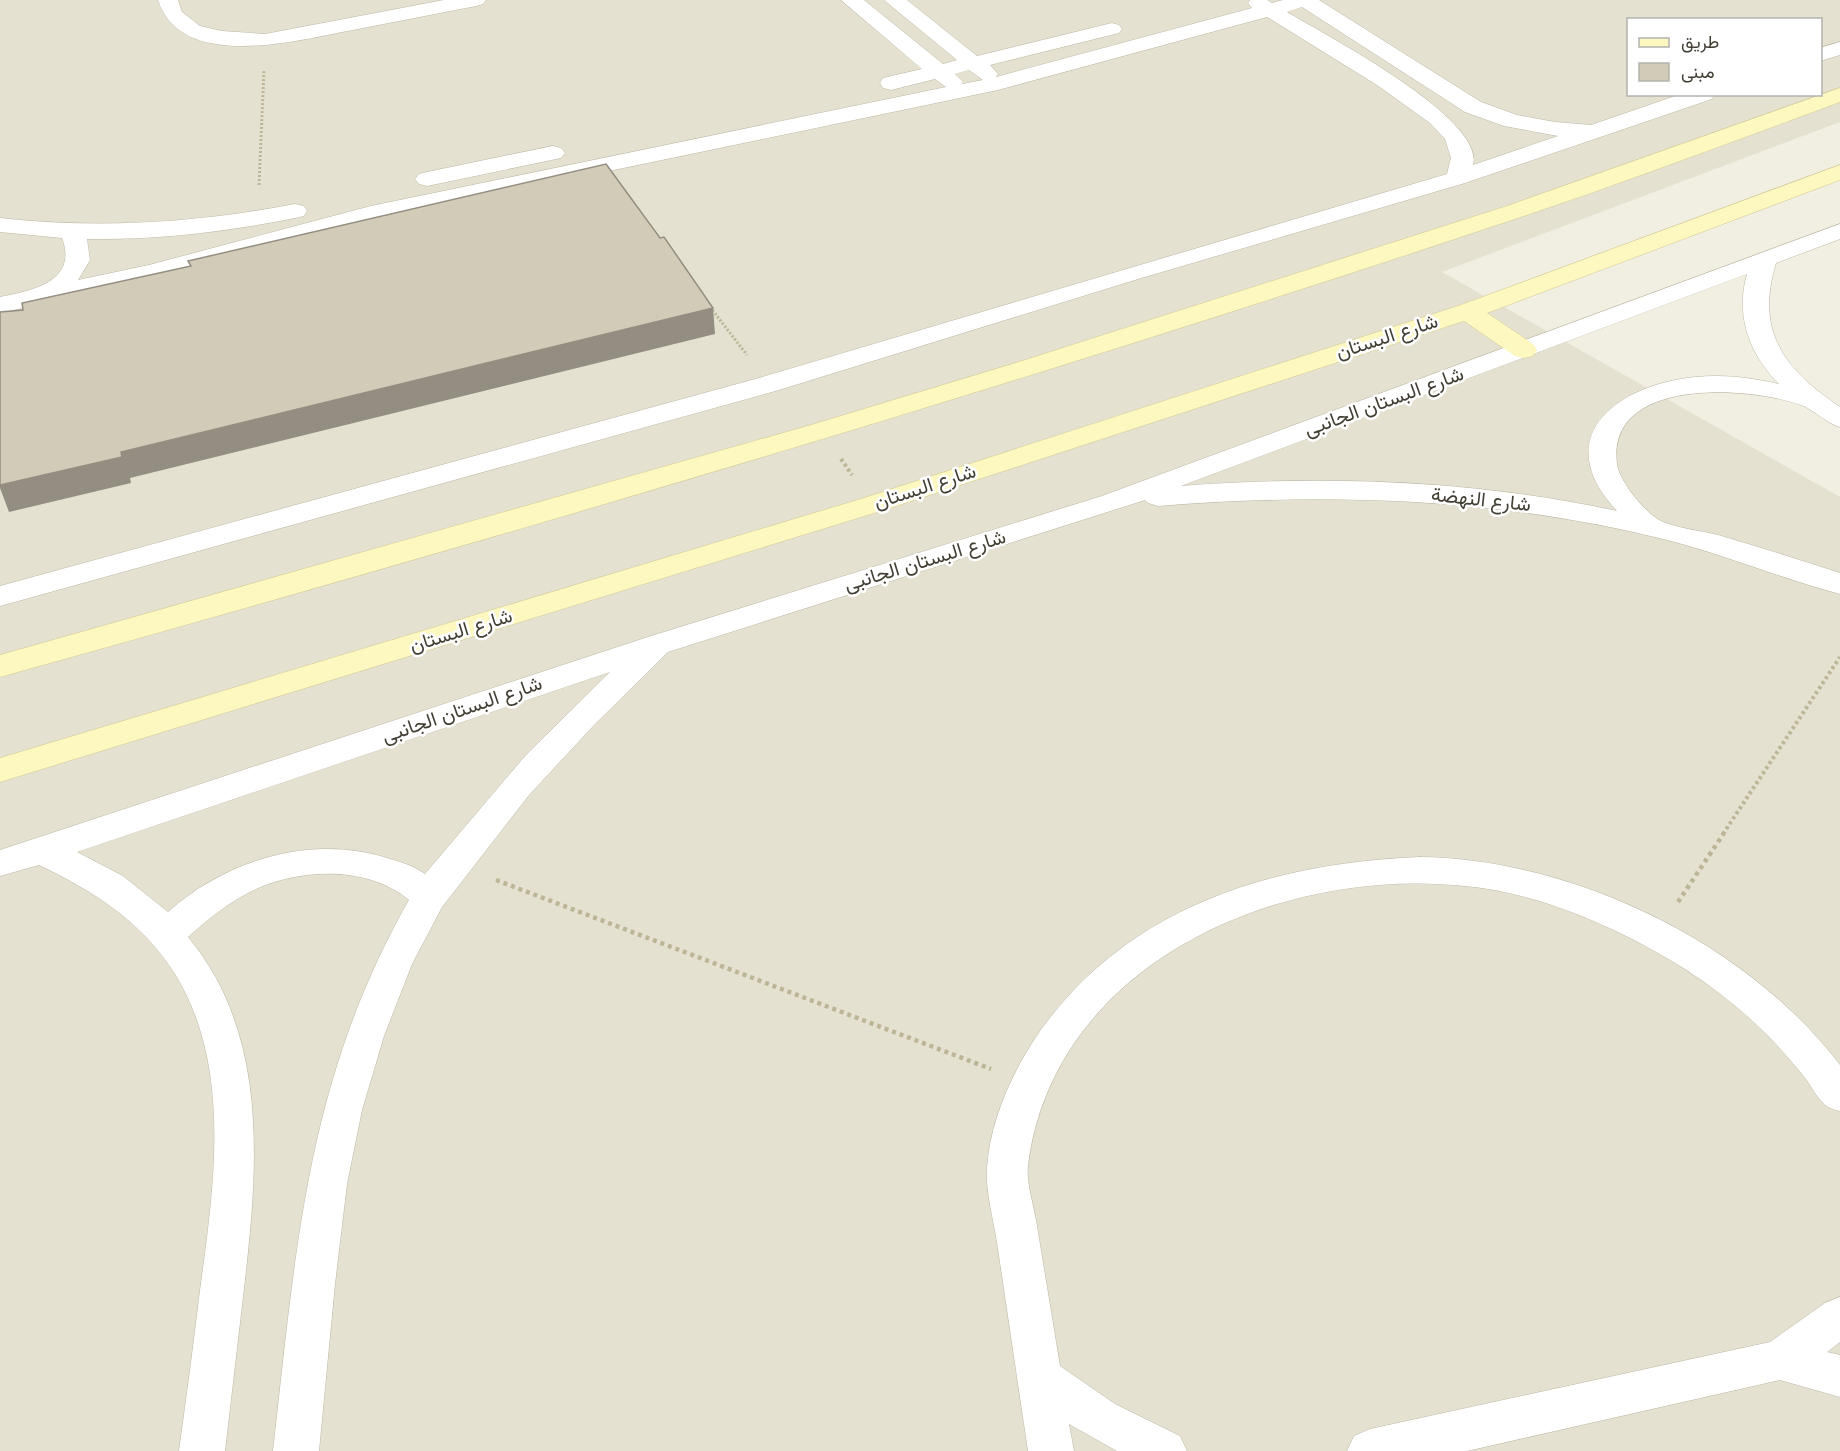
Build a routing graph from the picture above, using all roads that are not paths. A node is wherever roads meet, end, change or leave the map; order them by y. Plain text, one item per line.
1 (168, 0) edge
2 (476, 0) edge
3 (851, 0) edge
4 (894, 0) edge
5 (1305, 0) edge
6 (1262, 5) edge
7 (1133, 23) dead end
8 (1840, 48) edge
9 (1822, 54) edge
10 (975, 64) junction
11 (939, 72) junction
12 (998, 83) junction
13 (961, 91) junction
14 (1840, 95) edge
15 (1698, 96) edge
16 (1599, 131) junction
17 (1840, 172) edge
18 (1457, 178) junction
19 (0, 225) edge
20 (71, 231) junction
21 (1840, 231) edge
22 (1764, 261) junction
23 (49, 295) junction
24 (0, 305) edge
25 (1467, 311) junction
26 (1524, 350) junction
27 (1806, 398) junction
28 (1840, 419) edge
29 (1112, 502) junction
30 (1648, 525) junction
31 (1840, 584) edge
32 (0, 596) edge
33 (662, 643) junction
34 (0, 666) edge
35 (0, 770) edge
36 (42, 851) junction
37 (0, 863) edge
38 (429, 897) junction
39 (167, 935) junction
40 (1840, 1095) edge
41 (1840, 1317) edge
42 (1780, 1360) junction
43 (1840, 1376) edge
44 (1039, 1377) junction
45 (202, 1451) edge
46 (296, 1451) edge
47 (1052, 1451) edge
48 (1164, 1451) edge
49 (1370, 1451) edge

1 - 2 street
3 - 11 street
4 - 10 street
5 - 6 street
5 - 16 street
6 - 12 street
6 - 18 street
7 - 10 street
8 - 9 street
10 - 11 street
10 - 12 street
11 - 13 street
11 - 20 street
12 - 13 street
13 - 23 street
14 - 34 street
15 - 16 street
16 - 18 street
17 - 25 street, شارع البستان
18 - 32 street
19 - 20 street
20 - 23 street
21 - 22 street, شارع البستان الجانبى
22 - 26 street, شارع البستان الجانبى
22 - 27 street
23 - 24 street
25 - 26 street
25 - 35 street, شارع البستان
26 - 29 street, شارع البستان الجانبى
27 - 28 street
27 - 30 street
29 - 30 street, شارع النهضة
29 - 33 street, شارع البستان الجانبى
30 - 31 street, شارع النهضة
33 - 36 street, شارع البستان الجانبى
33 - 38 street
36 - 37 street, شارع البستان الجانبى
36 - 39 street
38 - 39 street
38 - 46 street
39 - 45 street
40 - 44 street
41 - 42 street
42 - 43 street
42 - 49 street
44 - 47 street
44 - 48 street

